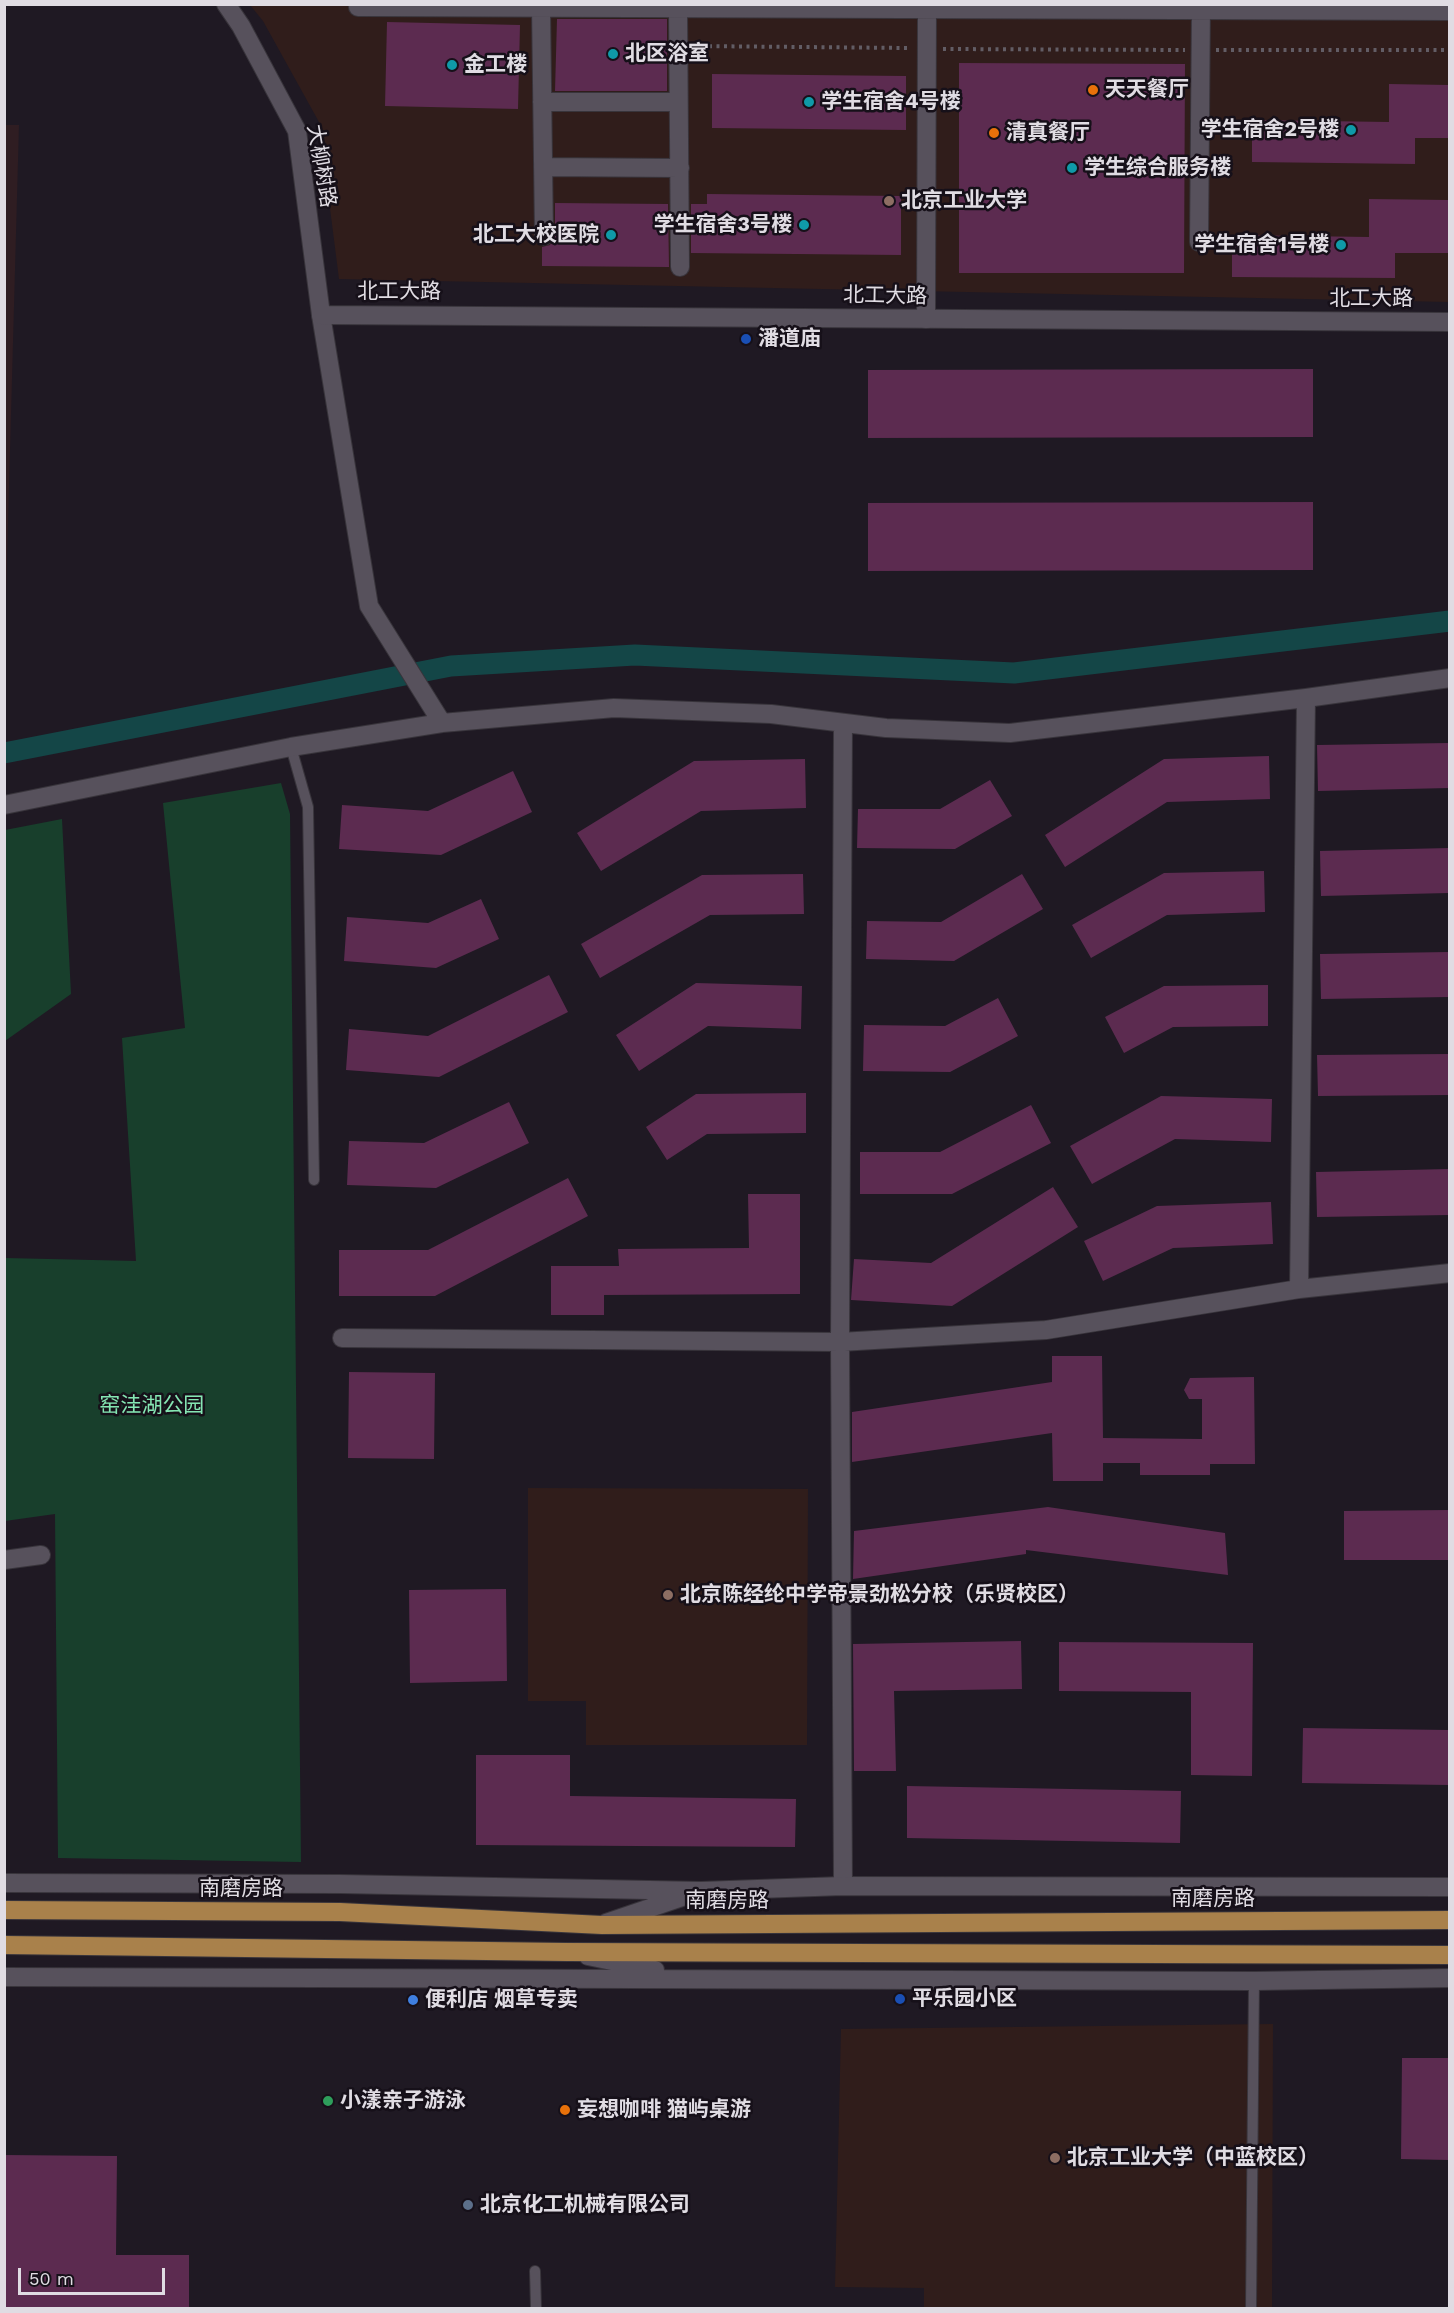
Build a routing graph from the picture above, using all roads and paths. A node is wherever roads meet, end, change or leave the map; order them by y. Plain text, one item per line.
1 (226, 4) edge
2 (455, 6) edge
3 (579, 6) edge
4 (741, 6) edge
5 (358, 7) dead end
6 (1201, 7) edge
7 (541, 8) junction
8 (678, 8) junction
9 (927, 8) junction
10 (1449, 11) edge
11 (677, 46) junction
12 (927, 48) junction
13 (1200, 50) junction
14 (1449, 50) edge
15 (542, 102) junction
16 (678, 102) junction
17 (543, 167) junction
18 (680, 168) junction
19 (544, 236) dead end
20 (1199, 242) dead end
21 (680, 267) dead end
22 (321, 315) junction
23 (926, 319) junction
24 (1449, 322) edge
25 (1449, 678) edge
26 (1306, 698) junction
27 (442, 723) junction
28 (843, 723) junction
29 (291, 747) junction
30 (4, 805) edge
31 (314, 1180) dead end
32 (1449, 1273) edge
33 (1299, 1289) junction
34 (342, 1338) dead end
35 (840, 1342) junction
36 (41, 1555) dead end
37 (4, 1560) edge
38 (4, 1882) edge
39 (843, 1886) junction
40 (1449, 1887) edge
41 (701, 1891) junction
42 (4, 1910) edge
43 (1449, 1920) edge
44 (602, 1925) junction
45 (4, 1946) edge
46 (566, 1952) junction
47 (1449, 1955) edge
48 (4, 1977) edge
49 (695, 1978) junction
50 (1449, 1978) edge
51 (1254, 1981) junction
52 (535, 2271) dead end
53 (536, 2308) edge
54 (1251, 2308) edge

1 - 22 street, 大柳树路
2 - 5 street
2 - 7 street
3 - 7 street
3 - 8 street
4 - 8 street
4 - 9 street
6 - 9 street
6 - 10 street
6 - 13 street
7 - 15 street
8 - 11 street
9 - 12 street
11 - 12 path
11 - 16 street
12 - 13 path
12 - 23 street
13 - 14 path
13 - 20 street
15 - 16 street
15 - 17 street
16 - 18 street
17 - 18 street
17 - 19 street
18 - 21 street
22 - 23 street, 北工大路
22 - 27 street, 大柳树路
23 - 24 street, 北工大路
25 - 26 street
26 - 28 street
26 - 33 street
27 - 28 street
27 - 29 street
28 - 35 street
29 - 30 street
29 - 31 lane
32 - 33 street
33 - 35 street
34 - 35 street
35 - 39 street
36 - 37 street
38 - 41 street
39 - 40 street
39 - 41 street
41 - 44 street
42 - 44 main road, 南磨房路
43 - 44 main road, 南磨房路
45 - 46 main road
46 - 47 main road
46 - 49 street
48 - 49 street
49 - 51 street
50 - 51 street
51 - 54 lane
52 - 53 lane

